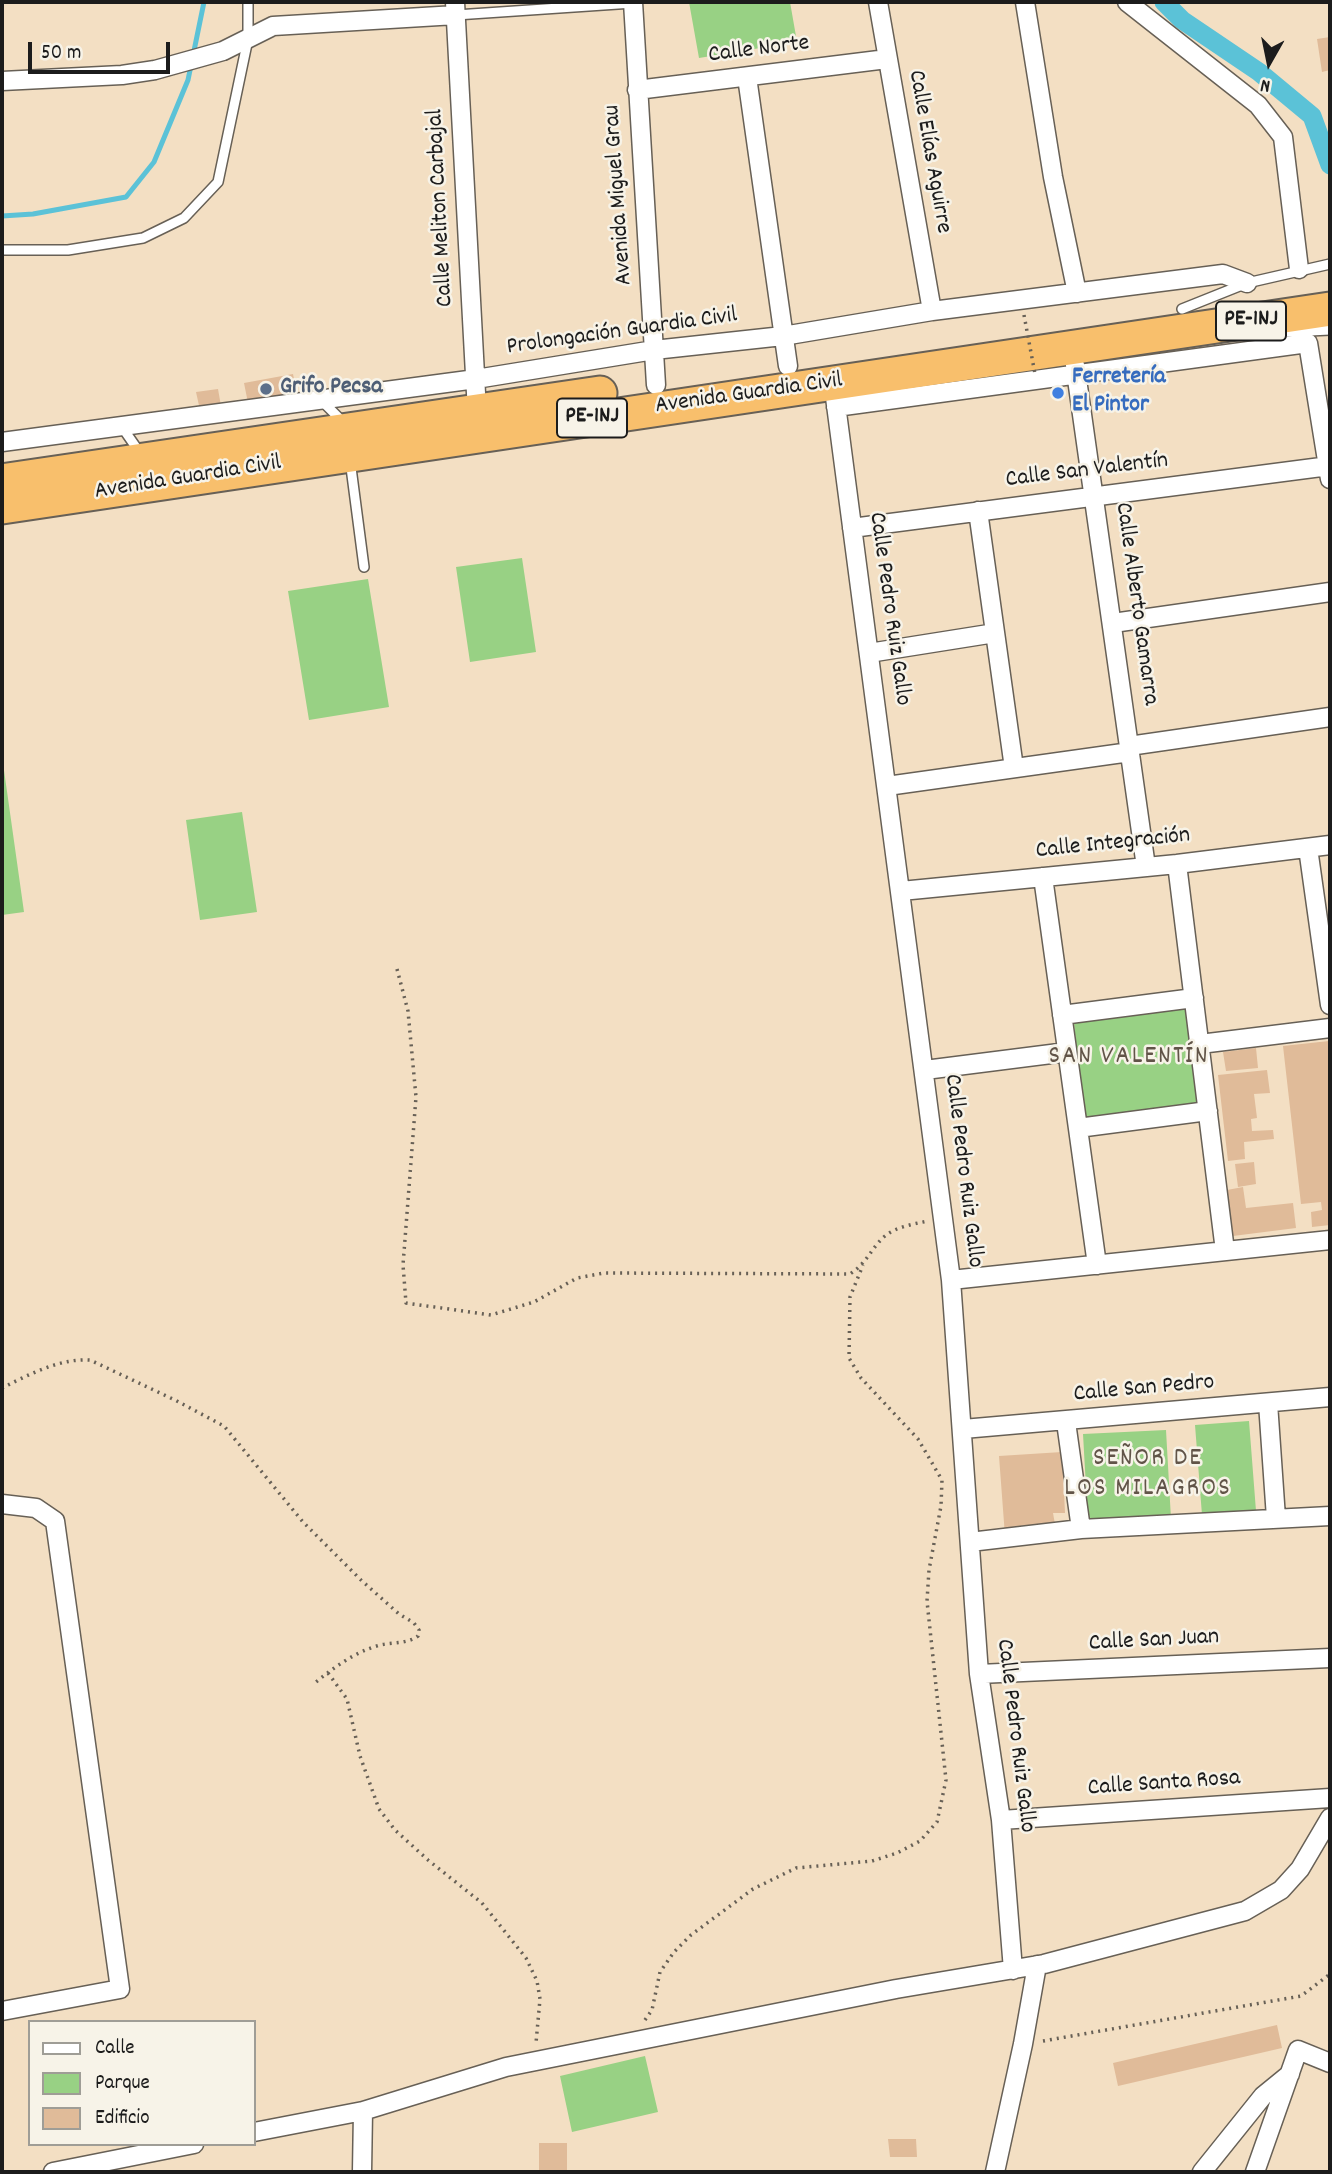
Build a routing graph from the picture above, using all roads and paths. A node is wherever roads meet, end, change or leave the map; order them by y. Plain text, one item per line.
1 (248, 2) edge
2 (633, 2) edge
3 (878, 2) edge
4 (1025, 2) edge
5 (1127, 2) edge
6 (455, 8) edge
7 (248, 39) junction
8 (887, 59) junction
9 (747, 77) junction
10 (2, 81) edge
11 (637, 90) junction
12 (2, 250) edge
13 (1247, 283) junction
14 (1077, 293) junction
15 (1321, 295) edge
16 (932, 312) junction
17 (1024, 315) dead end
18 (1182, 320) junction
19 (1244, 332) dead end
20 (1256, 333) dead end
21 (654, 350) junction
22 (785, 351) junction
23 (1075, 361) junction
24 (1035, 374) dead end
25 (475, 379) junction
26 (656, 385) junction
27 (834, 395) junction
28 (321, 400) junction
29 (477, 412) junction
30 (122, 426) junction
31 (2, 442) edge
32 (350, 442) junction
33 (145, 460) junction
34 (1329, 473) edge
35 (2, 481) edge
36 (1095, 495) junction
37 (2, 507) edge
38 (978, 511) junction
39 (852, 528) junction
40 (364, 567) dead end
41 (1330, 592) edge
42 (1112, 623) junction
43 (995, 633) junction
44 (869, 653) junction
45 (1330, 717) edge
46 (1130, 749) junction
47 (1014, 768) junction
48 (887, 786) junction
49 (1330, 845) edge
50 (1308, 848) junction
51 (1177, 864) junction
52 (1146, 867) junction
53 (1043, 877) junction
54 (901, 891) junction
55 (397, 969) dead end
56 (1194, 998) junction
57 (1330, 1005) edge
58 (1062, 1015) junction
59 (1330, 1028) edge
60 (1199, 1044) junction
61 (1067, 1052) junction
62 (925, 1070) junction
63 (1208, 1111) junction
64 (1078, 1128) junction
65 (943, 1217) junction
66 (1330, 1240) edge
67 (1225, 1251) junction
68 (863, 1265) junction
69 (1097, 1265) junction
70 (951, 1280) junction
71 (2, 1388) edge
72 (1330, 1397) edge
73 (1268, 1403) junction
74 (1066, 1422) junction
75 (963, 1429) junction
76 (2, 1504) edge
77 (1330, 1516) edge
78 (1276, 1518) junction
79 (1081, 1528) junction
80 (970, 1542) junction
81 (1330, 1658) edge
82 (328, 1673) junction
83 (979, 1674) junction
84 (316, 1682) dead end
85 (1330, 1798) edge
86 (1330, 1818) edge
87 (1001, 1820) junction
88 (1037, 1965) junction
89 (1013, 1970) junction
90 (1330, 1974) edge
91 (2, 2011) edge
92 (625, 2043) junction
93 (1023, 2044) junction
94 (534, 2061) junction
95 (1330, 2063) edge
96 (1290, 2074) junction
97 (363, 2110) junction
98 (256, 2132) edge
99 (184, 2146) edge
100 (1211, 2170) edge
101 (53, 2172) edge
102 (362, 2172) edge
103 (995, 2172) edge
104 (1255, 2172) edge

1 - 7 lane
2 - 6 lane
2 - 11 street, Avenida Miguel Grau
3 - 8 street, Calle Elías Aguirre
4 - 14 street
5 - 15 street
6 - 7 street
6 - 25 street, Calle Meliton Carbajal
7 - 10 street
7 - 12 lane
8 - 9 street, Calle Norte
8 - 16 street, Calle Elías Aguirre
9 - 11 street, Calle Norte
9 - 22 street
11 - 21 street, Avenida Miguel Grau
13 - 14 street, Prolongación Guardia Civil
13 - 15 lane
13 - 18 lane
14 - 16 street, Prolongación Guardia Civil
15 - 18 highway, Avenida Guardia Civil / PE-1NJ
15 - 20 lane
16 - 22 street, Prolongación Guardia Civil
17 - 24 path, bridge
18 - 19 lane
18 - 22 highway, Avenida Guardia Civil / PE-1NJ
18 - 23 highway, Avenida Guardia Civil / PE-1NJ
21 - 22 street, Prolongación Guardia Civil
21 - 25 street, Prolongación Guardia Civil
21 - 26 street, Avenida Miguel Grau
22 - 26 highway, Avenida Guardia Civil / PE-1NJ
23 - 27 highway, Avenida Guardia Civil / PE-1NJ
23 - 34 street
23 - 36 street, Calle Alberto Gamarra
25 - 28 street, Prolongación Guardia Civil
25 - 29 street, Calle Meliton Carbajal
26 - 29 highway, Avenida Guardia Civil / PE-1NJ
27 - 32 highway, Avenida Guardia Civil / PE-1NJ
27 - 39 street, Calle Pedro Ruiz Gallo
28 - 30 street, Prolongación Guardia Civil
28 - 32 lane
29 - 32 highway, Avenida Guardia Civil / PE-1NJ
30 - 31 street, Prolongación Guardia Civil
30 - 33 lane
32 - 33 highway, Avenida Guardia Civil / PE-1NJ
32 - 37 highway, Avenida Guardia Civil / PE-1NJ
32 - 40 lane
33 - 35 highway, Avenida Guardia Civil / PE-1NJ
34 - 36 street, Calle San Valentín
36 - 38 street, Calle San Valentín
36 - 42 street, Calle Alberto Gamarra
38 - 39 street, Calle San Valentín
38 - 43 street
39 - 44 street, Calle Pedro Ruiz Gallo
41 - 42 street
42 - 46 street, Calle Alberto Gamarra
43 - 44 street
43 - 47 street
44 - 48 street, Calle Pedro Ruiz Gallo
45 - 46 street
46 - 47 street
46 - 52 street, Calle Alberto Gamarra
47 - 48 street
48 - 54 street, Calle Pedro Ruiz Gallo
49 - 50 street, Calle Integración
50 - 51 street, Calle Integración
50 - 57 street
51 - 52 street, Calle Integración
51 - 56 street
52 - 53 street, Calle Integración
53 - 54 street, Calle Integración
53 - 58 street
54 - 62 street, Calle Pedro Ruiz Gallo
55 - 68 path
56 - 58 street
56 - 60 street
58 - 61 street
59 - 60 street
60 - 63 street
61 - 62 street
61 - 64 street
62 - 65 street, Calle Pedro Ruiz Gallo
63 - 64 street
63 - 67 street
64 - 69 street
65 - 68 path
65 - 70 street, Calle Pedro Ruiz Gallo
66 - 67 street
67 - 69 street
68 - 92 path
69 - 70 street
70 - 75 street, Calle Pedro Ruiz Gallo
71 - 82 path
72 - 73 street, Calle San Pedro
73 - 74 street, Calle San Pedro
73 - 78 street
74 - 75 street, Calle San Pedro
74 - 79 street
75 - 80 street, Calle Pedro Ruiz Gallo
76 - 91 street
77 - 78 street
78 - 79 street
79 - 80 street
80 - 83 street, Calle Pedro Ruiz Gallo
81 - 83 street, Calle San Juan
82 - 84 path
82 - 94 path
83 - 87 street, Calle Pedro Ruiz Gallo
85 - 87 street, Calle Santa Rosa
86 - 88 street
87 - 89 street, Calle Pedro Ruiz Gallo
88 - 89 street
88 - 93 street
89 - 92 street
90 - 93 path
92 - 94 street
93 - 103 street
94 - 97 street
95 - 96 street
96 - 100 street
96 - 104 street
97 - 98 street
97 - 102 street
99 - 101 street

